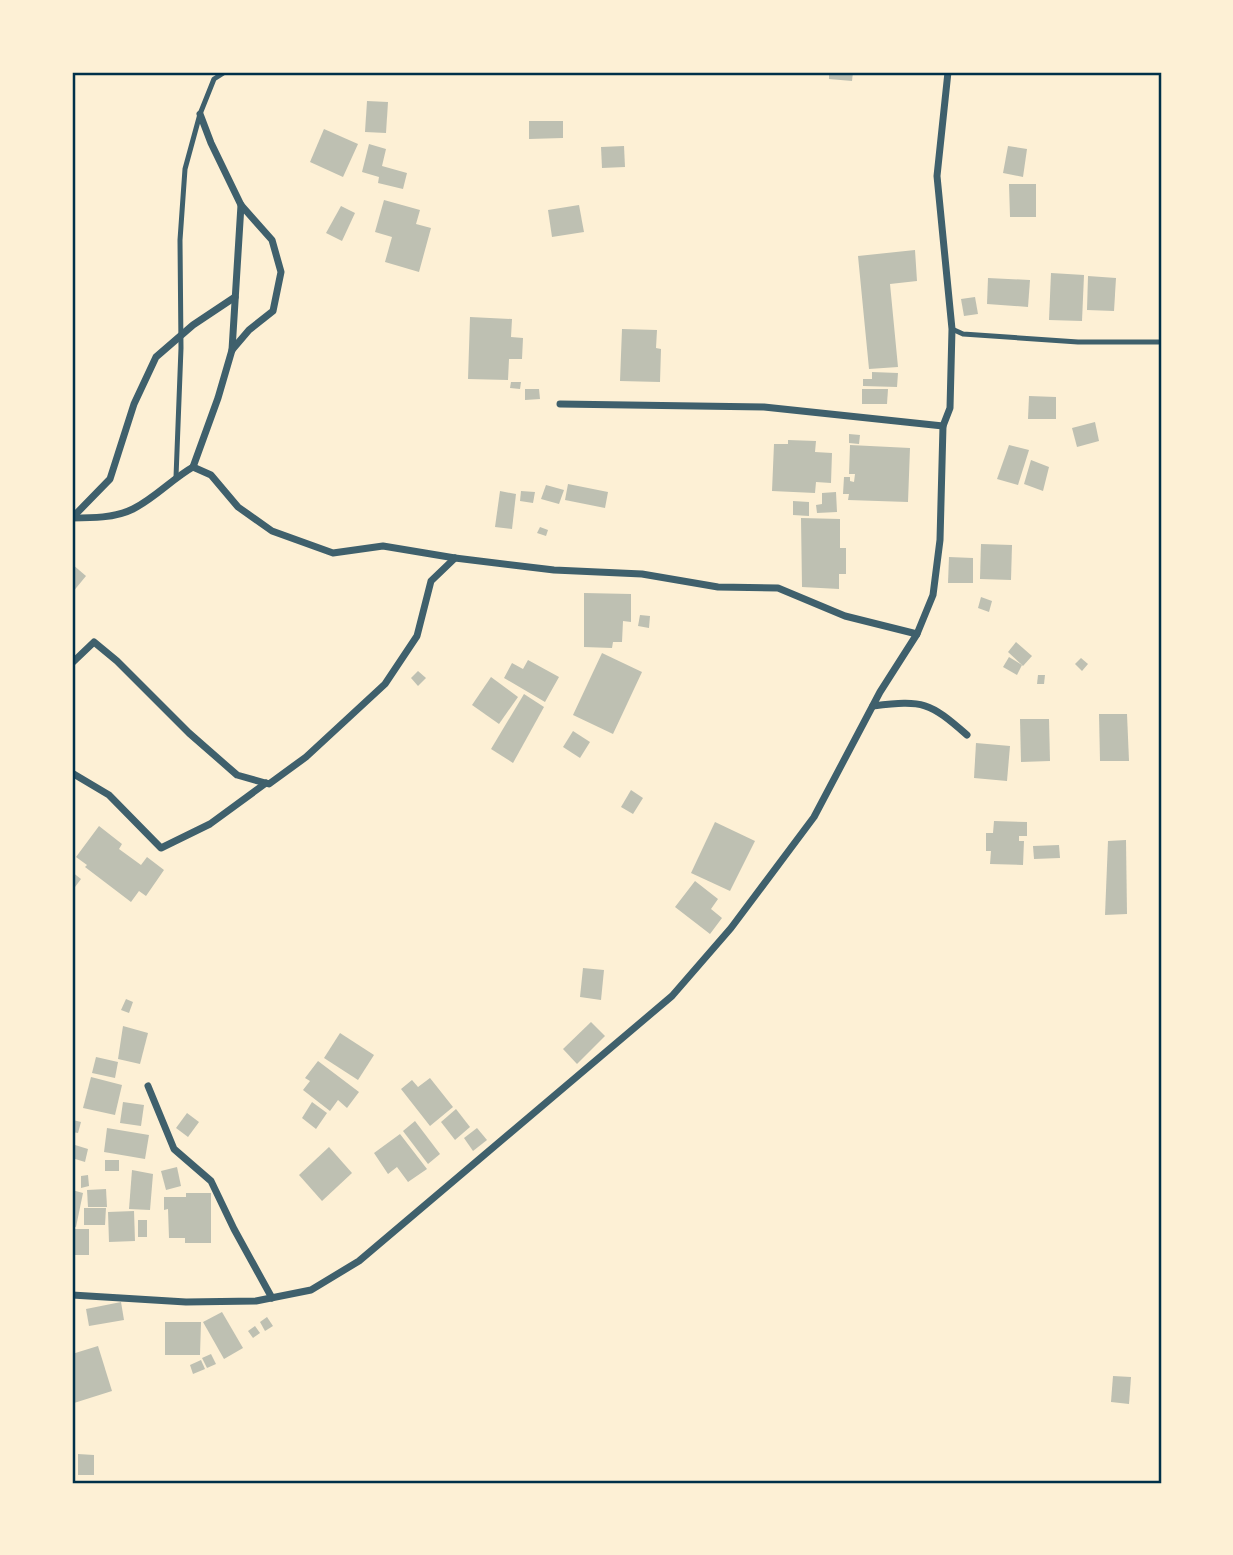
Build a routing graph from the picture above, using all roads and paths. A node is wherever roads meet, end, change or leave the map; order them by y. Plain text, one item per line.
1 (225, 72) edge
2 (948, 72) edge
3 (200, 114) junction
4 (242, 205) junction
5 (235, 298) junction
6 (951, 329) junction
7 (180, 336) junction
8 (1161, 342) edge
9 (232, 350) junction
10 (560, 404) dead end
11 (943, 426) junction
12 (193, 467) junction
13 (176, 477) junction
14 (72, 518) edge
15 (455, 558) junction
16 (917, 634) junction
17 (72, 663) edge
18 (873, 706) junction
19 (967, 735) dead end
20 (72, 773) edge
21 (266, 783) junction
22 (148, 1086) dead end
23 (72, 1295) edge
24 (272, 1298) junction

1 - 3 lane
2 - 6 street
3 - 4 street
3 - 7 lane
4 - 5 street
4 - 9 street
5 - 7 street
5 - 9 street
6 - 8 lane
6 - 11 street
7 - 13 lane
7 - 14 street
9 - 12 street
10 - 11 street
11 - 16 street
12 - 13 street
12 - 15 street
13 - 14 street
15 - 16 street
15 - 21 street
16 - 18 street
17 - 21 street
18 - 19 street
18 - 24 street
20 - 21 street
22 - 24 street
23 - 24 street

